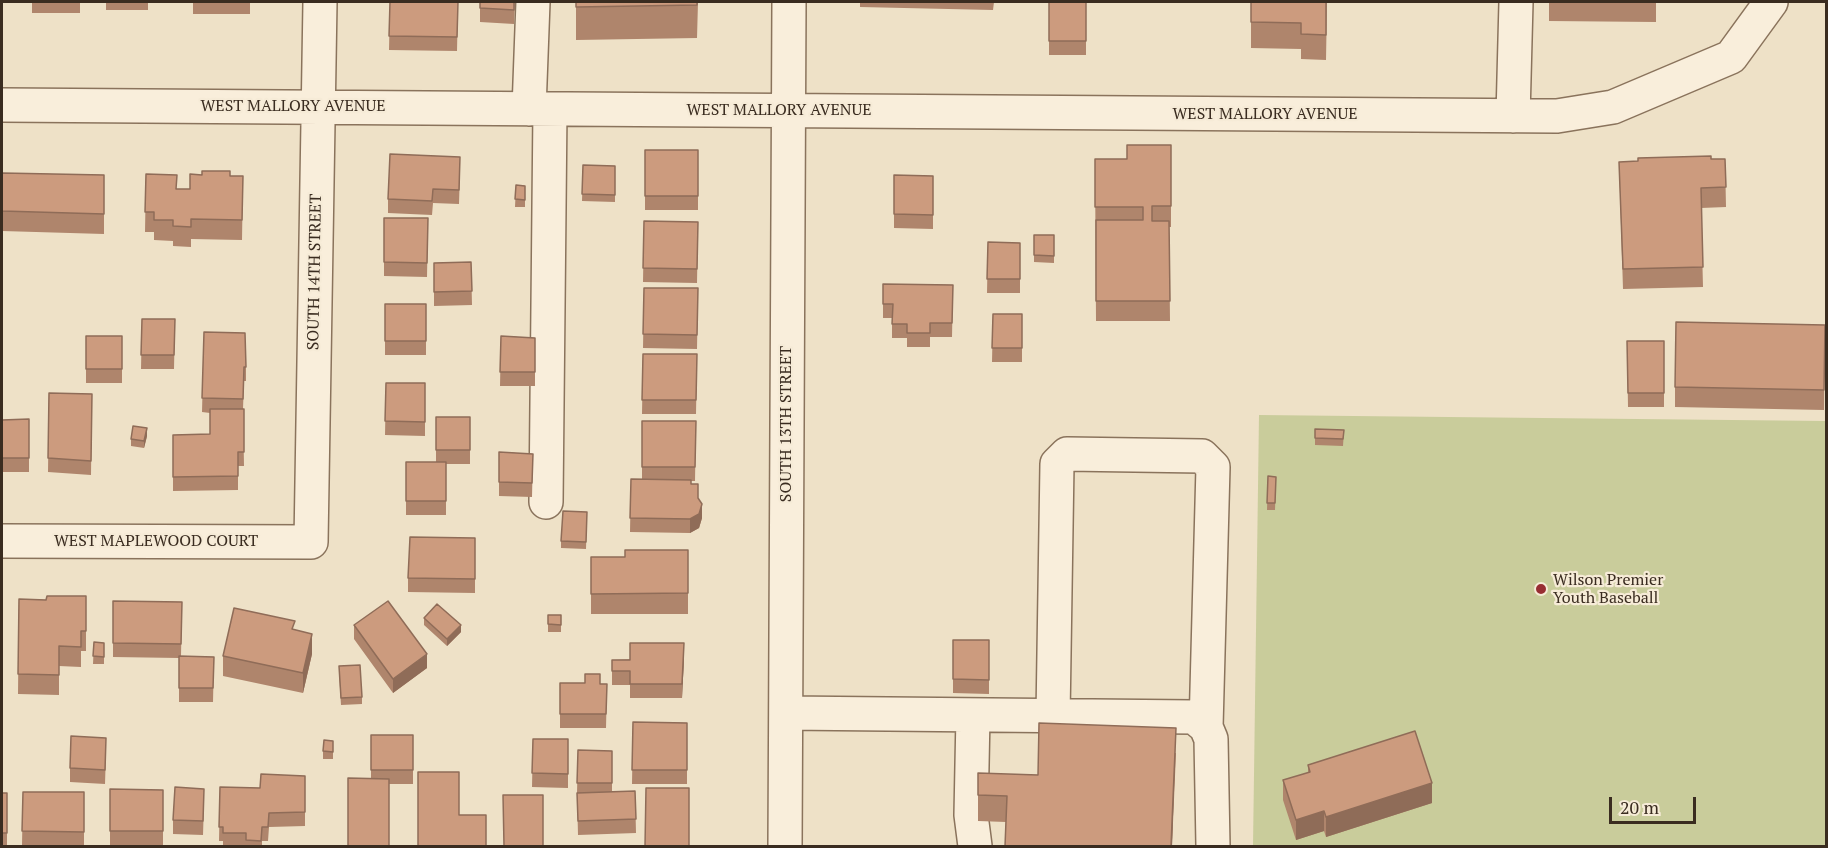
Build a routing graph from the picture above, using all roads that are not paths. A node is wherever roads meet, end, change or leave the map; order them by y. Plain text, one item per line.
1 (320, 2) edge
2 (533, 2) edge
3 (789, 2) edge
4 (1516, 2) edge
5 (1767, 3) edge
6 (2, 105) edge
7 (317, 106) junction
8 (540, 109) junction
9 (787, 110) junction
10 (1513, 116) junction
11 (546, 502) dead end
12 (2, 541) edge
13 (311, 542) joint
14 (786, 713) junction
15 (973, 715) junction
16 (1053, 716) junction
17 (1206, 727) junction
18 (785, 846) edge
19 (975, 846) edge
20 (1213, 846) edge

1 - 7 street, SOUTH 14TH STREET
2 - 8 street
3 - 9 street, SOUTH 13TH STREET
4 - 10 street
5 - 10 street, WEST MALLORY AVENUE
6 - 7 street, WEST MALLORY AVENUE
7 - 8 street, WEST MALLORY AVENUE
7 - 13 street, SOUTH 14TH STREET
8 - 9 street, WEST MALLORY AVENUE
8 - 11 street
9 - 10 street, WEST MALLORY AVENUE
9 - 14 street, SOUTH 13TH STREET
12 - 13 street, WEST MAPLEWOOD COURT
14 - 15 street
14 - 18 street, SOUTH 13TH STREET
15 - 16 street
15 - 19 street
16 - 17 street
16 - 17 street
17 - 20 street

